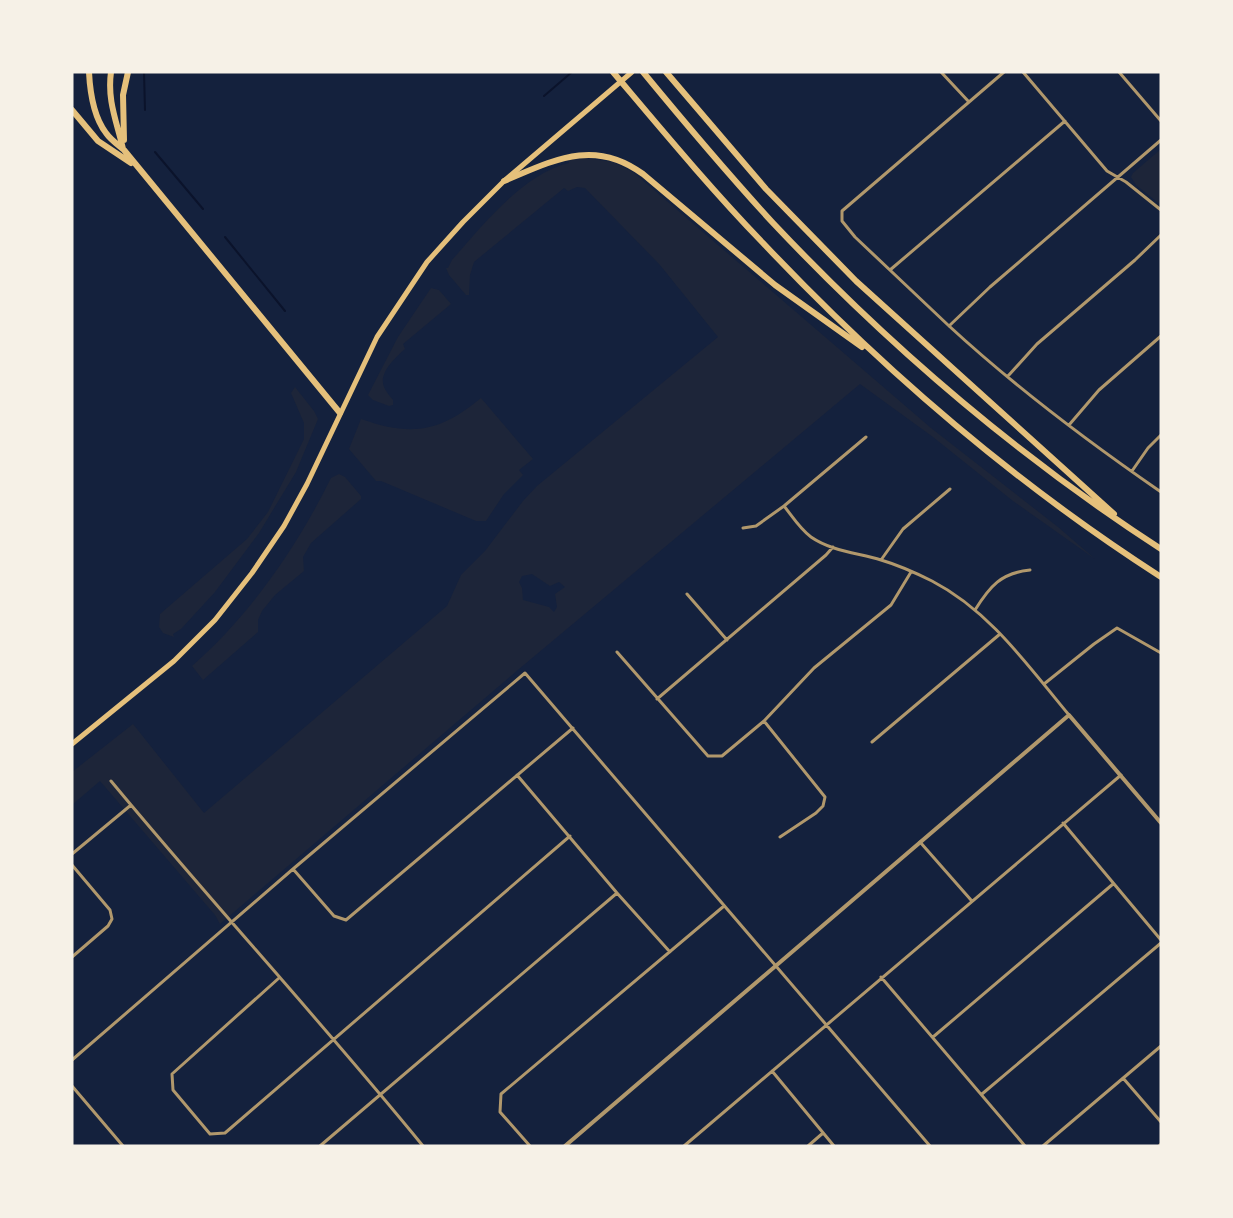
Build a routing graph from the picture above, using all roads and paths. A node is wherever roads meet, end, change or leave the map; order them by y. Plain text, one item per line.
1 (89, 72) edge
2 (111, 72) edge
3 (128, 72) edge
4 (613, 72) edge
5 (632, 72) edge
6 (642, 72) edge
7 (941, 72) edge
8 (1004, 72) edge
9 (1023, 72) edge
10 (1121, 73) edge
11 (667, 74) edge
12 (969, 102) junction
13 (72, 110) edge
14 (1065, 121) junction
15 (1161, 121) edge
16 (1161, 140) edge
17 (124, 150) junction
18 (137, 167) junction
19 (1117, 177) junction
20 (504, 181) junction
21 (1161, 210) edge
22 (1161, 235) edge
23 (890, 270) junction
24 (949, 326) junction
25 (1161, 336) edge
26 (881, 360) junction
27 (1007, 376) junction
28 (340, 413) junction
29 (1069, 425) junction
30 (1161, 435) edge
31 (866, 437) dead end
32 (1131, 472) junction
33 (950, 489) dead end
34 (1161, 492) edge
35 (784, 506) junction
36 (743, 528) dead end
37 (1132, 530) junction
38 (833, 547) junction
39 (1161, 549) edge
40 (881, 560) junction
41 (1030, 570) dead end
42 (911, 572) junction
43 (1161, 577) edge
44 (687, 594) dead end
45 (975, 609) junction
46 (1000, 634) junction
47 (727, 640) junction
48 (616, 652) dead end
49 (1161, 653) edge
50 (1044, 684) junction
51 (657, 699) junction
52 (1070, 714) junction
53 (764, 721) junction
54 (573, 728) junction
55 (872, 742) dead end
56 (72, 744) edge
57 (517, 775) junction
58 (1121, 775) junction
59 (111, 781) dead end
60 (130, 805) junction
61 (1063, 823) junction
62 (1161, 823) edge
63 (570, 836) junction
64 (780, 837) dead end
65 (921, 842) junction
66 (72, 854) edge
67 (72, 865) edge
68 (293, 869) junction
69 (1113, 884) junction
70 (617, 893) junction
71 (971, 900) junction
72 (725, 906) junction
73 (231, 923) junction
74 (1161, 942) edge
75 (670, 952) junction
76 (72, 957) edge
77 (775, 965) junction
78 (881, 977) junction
79 (279, 978) junction
80 (826, 1024) junction
81 (933, 1037) junction
82 (333, 1040) junction
83 (1161, 1046) edge
84 (72, 1060) edge
85 (771, 1071) junction
86 (1123, 1078) junction
87 (72, 1086) edge
88 (380, 1093) junction
89 (982, 1094) junction
90 (1161, 1122) edge
91 (823, 1133) junction
92 (123, 1146) edge
93 (320, 1146) edge
94 (423, 1146) edge
95 (530, 1146) edge
96 (565, 1146) edge
97 (684, 1146) edge
98 (808, 1146) edge
99 (834, 1146) edge
100 (930, 1146) edge
101 (1025, 1146) edge
102 (1043, 1146) edge

1 - 17 highway
2 - 17 highway
3 - 17 highway
4 - 26 highway
5 - 20 main road
6 - 37 highway
7 - 12 street
8 - 12 street
9 - 14 street
10 - 15 street
11 - 37 highway
12 - 23 street
13 - 18 highway
14 - 19 street
14 - 23 street
16 - 19 street
17 - 18 highway
18 - 28 highway
19 - 21 street
19 - 24 street
20 - 26 highway
20 - 28 main road
22 - 27 street
23 - 24 street
24 - 27 street
25 - 29 street
26 - 43 highway
27 - 29 street
28 - 56 main road
29 - 32 street
30 - 32 street
31 - 35 street
32 - 34 street
33 - 40 street
35 - 36 street
35 - 38 street
37 - 39 highway
38 - 40 street
38 - 47 street
40 - 42 street
41 - 45 street
42 - 45 street
42 - 53 street
44 - 47 street
45 - 46 street
46 - 50 street
46 - 55 street
47 - 51 street
48 - 51 street
49 - 50 street
50 - 52 street
51 - 53 street
52 - 58 street
52 - 65 street
53 - 64 street
54 - 57 street
54 - 68 street
54 - 72 street
57 - 63 street
57 - 68 street
58 - 61 street
58 - 62 street
59 - 60 street
60 - 66 street
60 - 73 street
61 - 69 street
61 - 71 street
63 - 70 street
63 - 82 street
65 - 71 street
65 - 77 street
67 - 76 street
68 - 73 street
69 - 74 street
69 - 81 street
70 - 75 street
70 - 88 street
71 - 78 street
72 - 75 street
72 - 77 street
73 - 79 street
73 - 84 street
74 - 89 street
75 - 95 street
77 - 80 street
77 - 96 street
78 - 80 street
78 - 81 street
79 - 82 street
79 - 82 street
80 - 85 street
80 - 100 street
81 - 89 street
82 - 88 street
83 - 86 street
85 - 91 street
85 - 97 street
86 - 90 street
86 - 102 street
87 - 92 street
88 - 93 street
88 - 94 street
89 - 101 street
91 - 98 street
91 - 99 street

